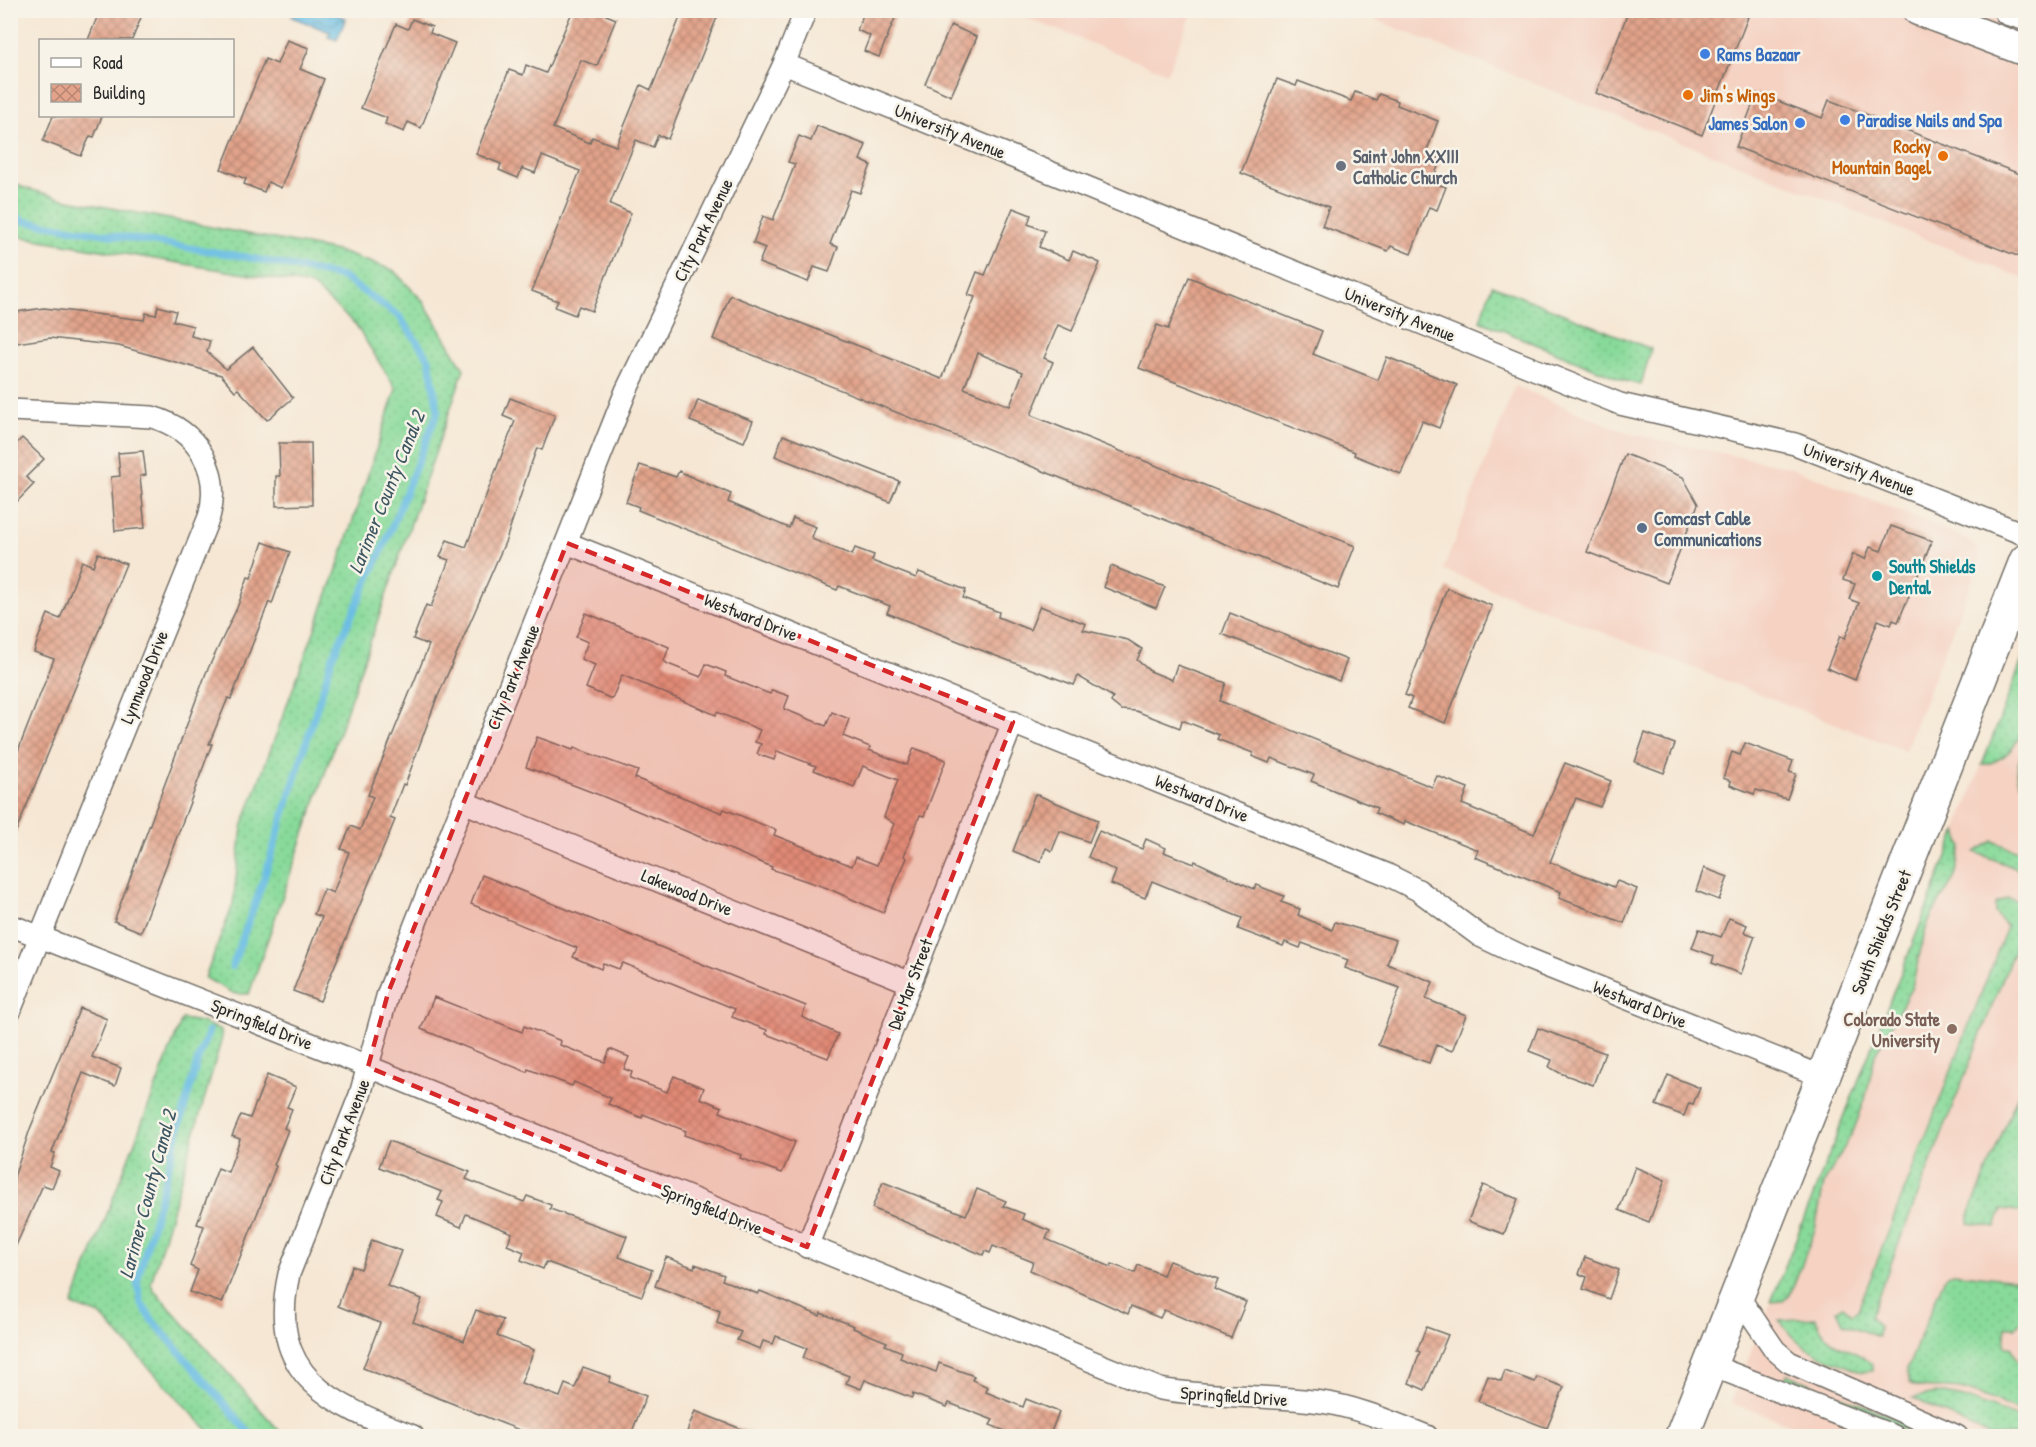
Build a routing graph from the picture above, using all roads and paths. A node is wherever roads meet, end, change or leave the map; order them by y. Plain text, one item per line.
1 (806, 10) edge
2 (1918, 10) edge
3 (2009, 10) edge
4 (2025, 15) edge
5 (2025, 51) edge
6 (784, 64) junction
7 (10, 410) edge
8 (2025, 536) edge
9 (567, 543) junction
10 (2025, 561) edge
11 (1013, 722) junction
12 (463, 802) junction
13 (10, 925) edge
14 (39, 936) junction
15 (911, 983) junction
16 (10, 1011) edge
17 (368, 1067) junction
18 (1824, 1077) junction
19 (807, 1247) junction
20 (1738, 1296) junction
21 (1710, 1365) junction
22 (413, 1437) edge
23 (1426, 1437) edge
24 (1682, 1437) edge
25 (1894, 1437) edge
26 (1957, 1437) edge

1 - 6 street, City Park Avenue
2 - 5 main road
3 - 4 main road
6 - 8 street, University Avenue
6 - 9 street, City Park Avenue
7 - 14 street, Lynnwood Drive
9 - 11 street, Westward Drive
9 - 12 street, City Park Avenue
10 - 18 main road, South Shields Street
11 - 15 street, Del Mar Street
11 - 18 street, Westward Drive
12 - 15 street, Lakewood Drive
12 - 17 street, City Park Avenue
13 - 14 street, Springfield Drive
14 - 16 street, Lynnwood Drive
14 - 17 street, Springfield Drive
15 - 19 street, Del Mar Street
17 - 19 street, Springfield Drive
17 - 22 street, City Park Avenue
18 - 20 main road, South Shields Street
19 - 23 street, Springfield Drive
20 - 21 main road, South Shields Street
20 - 26 street
21 - 24 main road, South Shields Street
21 - 25 street

